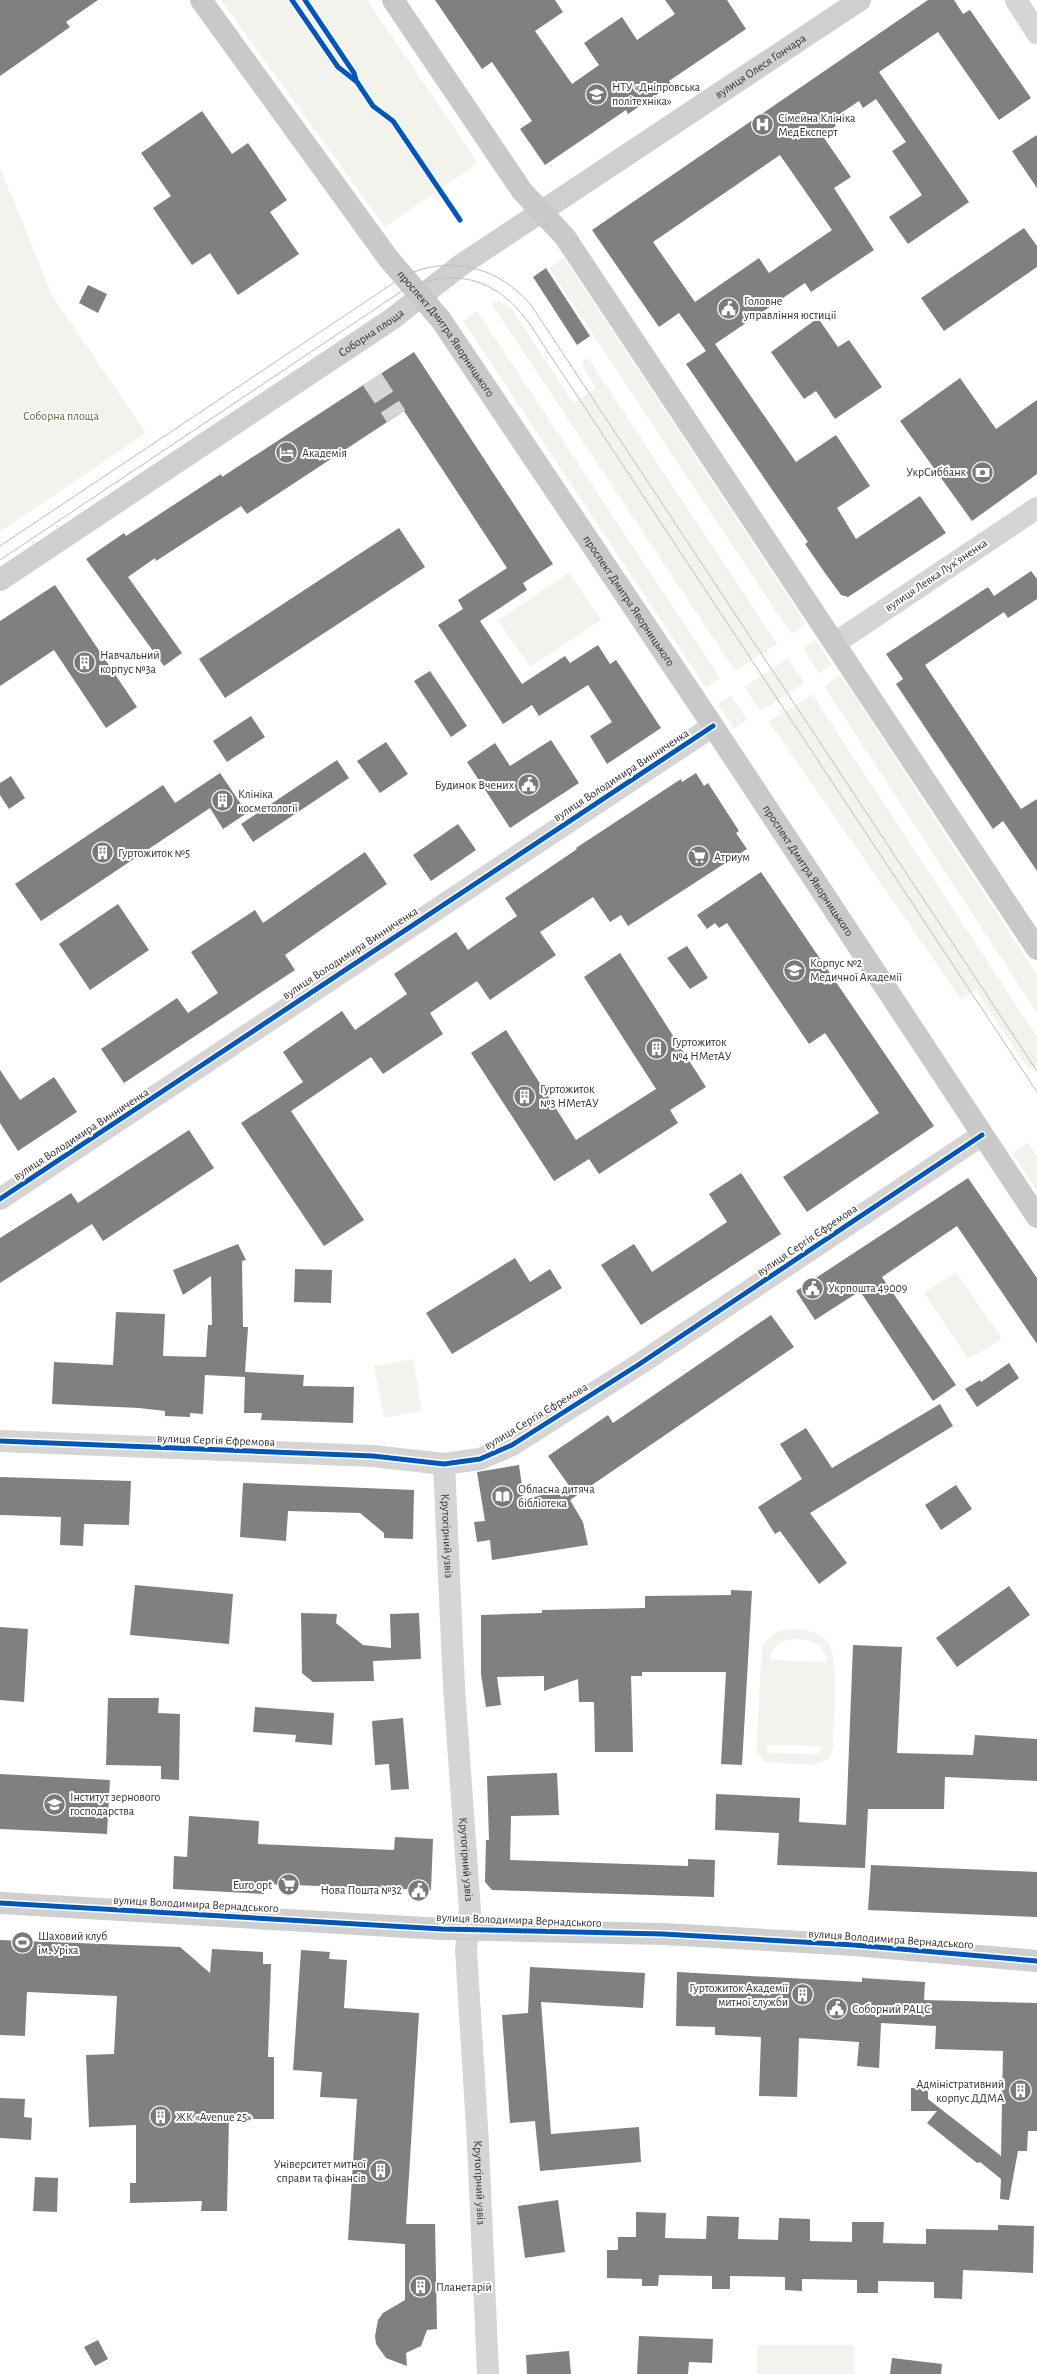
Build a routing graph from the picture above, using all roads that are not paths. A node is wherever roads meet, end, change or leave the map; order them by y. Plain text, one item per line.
1 (201, 0) edge
2 (393, 0) edge
3 (860, 0) edge
4 (1016, 0) edge
5 (1037, 33) edge
6 (541, 212) junction
7 (421, 296) junction
8 (1037, 508) edge
9 (0, 580) edge
10 (835, 643) junction
11 (713, 726) junction
12 (1037, 949) edge
13 (982, 1134) junction
14 (0, 1199) edge
15 (1037, 1217) edge
16 (0, 1441) edge
17 (444, 1464) junction
18 (0, 1903) edge
19 (468, 1930) junction
20 (1037, 1961) edge
21 (488, 2374) edge

1 - 7 main road, проспект Дмитра Яворницького
2 - 6 main road
3 - 6 main road, вулиця Олеся Гончара
4 - 5 street
6 - 7 main road, вулиця Олеся Гончара
6 - 10 main road
7 - 9 main road, Соборна площа
7 - 11 main road, проспект Дмитра Яворницького
8 - 10 street, вулиця Левка Лукʼяненка
10 - 12 main road
11 - 13 main road, проспект Дмитра Яворницького
11 - 14 street, вулиця Володимира Винниченка
13 - 15 main road, проспект Дмитра Яворницького
13 - 17 street, вулиця Сергія Єфремова
16 - 17 street, вулиця Сергія Єфремова
17 - 19 street, Крутогірний узвіз
18 - 19 main road, вулиця Володимира Вернадського
19 - 20 main road, вулиця Володимира Вернадського
19 - 21 street, Крутогірний узвіз

